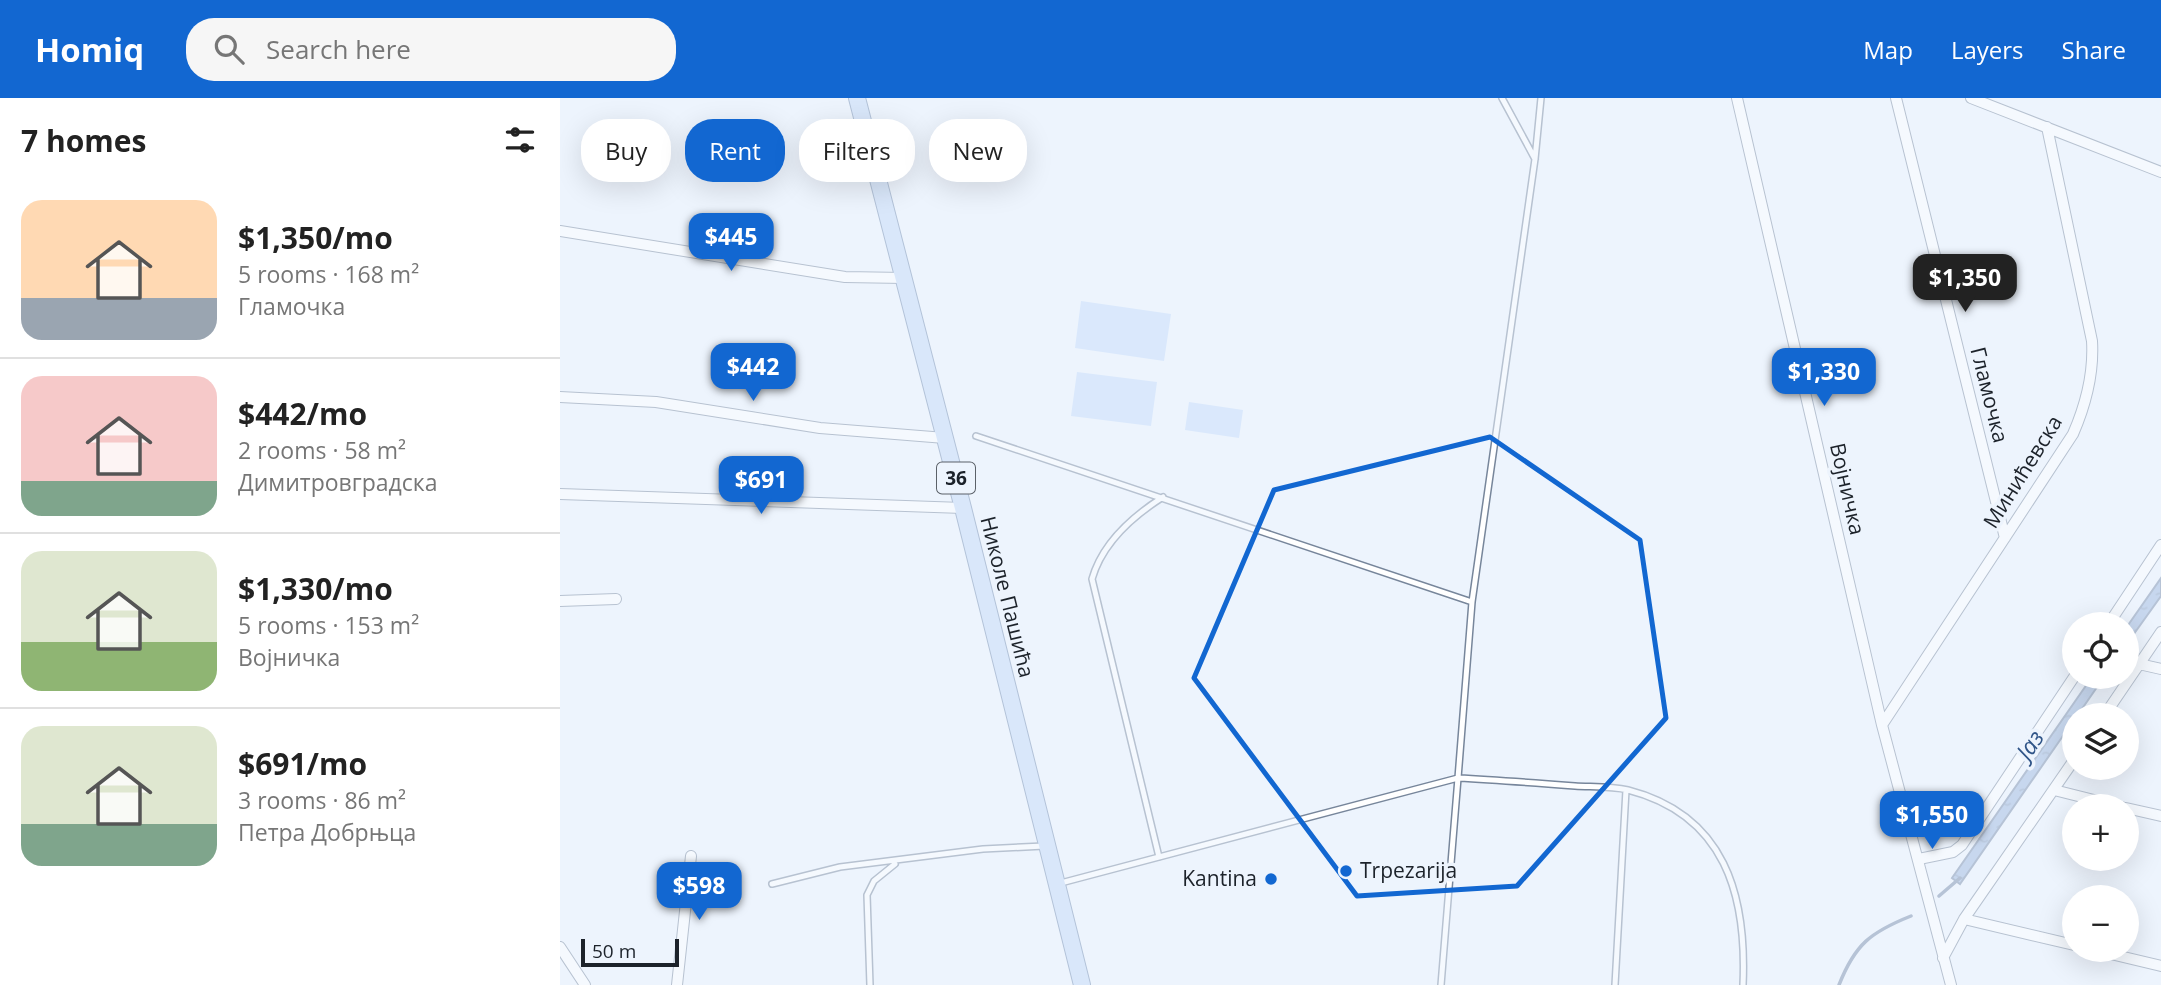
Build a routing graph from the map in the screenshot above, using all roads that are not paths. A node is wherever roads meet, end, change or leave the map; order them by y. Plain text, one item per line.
1 (857, 98) edge
2 (1502, 98) edge
3 (1541, 98) edge
4 (1737, 98) edge
5 (1896, 98) edge
6 (1971, 98) edge
7 (2047, 127) junction
8 (1535, 159) junction
9 (2161, 172) edge
10 (560, 231) edge
11 (904, 278) junction
12 (560, 397) edge
13 (976, 436) dead end
14 (945, 438) junction
15 (560, 494) edge
16 (1163, 496) junction
17 (963, 508) junction
18 (2005, 538) junction
19 (2161, 545) edge
20 (616, 598) dead end
21 (560, 601) edge
22 (1472, 602) junction
23 (2117, 612) edge
24 (2161, 632) edge
25 (2139, 664) joint
26 (2161, 669) edge
27 (2066, 689) edge
28 (1882, 725) junction
29 (1458, 778) junction
30 (2062, 778) edge
31 (1626, 790) junction
32 (2054, 790) junction
33 (2070, 794) edge
34 (2139, 811) edge
35 (2161, 816) edge
36 (1047, 845) junction
37 (691, 856) dead end
38 (1159, 857) junction
39 (1919, 859) junction
40 (898, 862) junction
41 (772, 884) dead end
42 (1057, 884) junction
43 (1964, 919) junction
44 (2062, 942) edge
45 (560, 947) edge
46 (1943, 958) junction
47 (2139, 961) edge
48 (2161, 966) edge
49 (585, 985) edge
50 (677, 985) edge
51 (870, 985) edge
52 (1082, 985) edge
53 (1441, 985) edge
54 (1615, 985) edge
55 (1743, 985) edge
56 (1951, 985) edge

1 - 11 main road, Николе Пашића / 36
2 - 8 lane
3 - 8 lane
4 - 28 street, Војничка
5 - 18 street, Гламочка
6 - 7 street
7 - 9 street
7 - 18 street, Минићевска
8 - 22 lane
10 - 11 street
11 - 14 main road, Николе Пашића / 36
12 - 14 street
13 - 16 lane
14 - 17 main road, Николе Пашића / 36
15 - 17 street
16 - 22 lane
16 - 38 lane
17 - 36 main road, Николе Пашића / 36
18 - 28 street, Минићевска
19 - 23 street
20 - 21 street
22 - 29 lane
24 - 25 street
25 - 26 street
27 - 39 street
28 - 39 street, Војничка
29 - 31 lane
29 - 38 lane
29 - 53 lane
30 - 32 street
31 - 54 lane
31 - 55 lane
32 - 33 street
32 - 43 street
34 - 35 street
36 - 40 lane
36 - 42 main road, Николе Пашића / 36
37 - 50 street
38 - 42 lane
39 - 46 street, Војничка
40 - 41 lane
40 - 51 lane
42 - 52 main road, Николе Пашића / 36
43 - 44 street
43 - 46 street
45 - 49 street
46 - 56 street, Војничка
47 - 48 street

